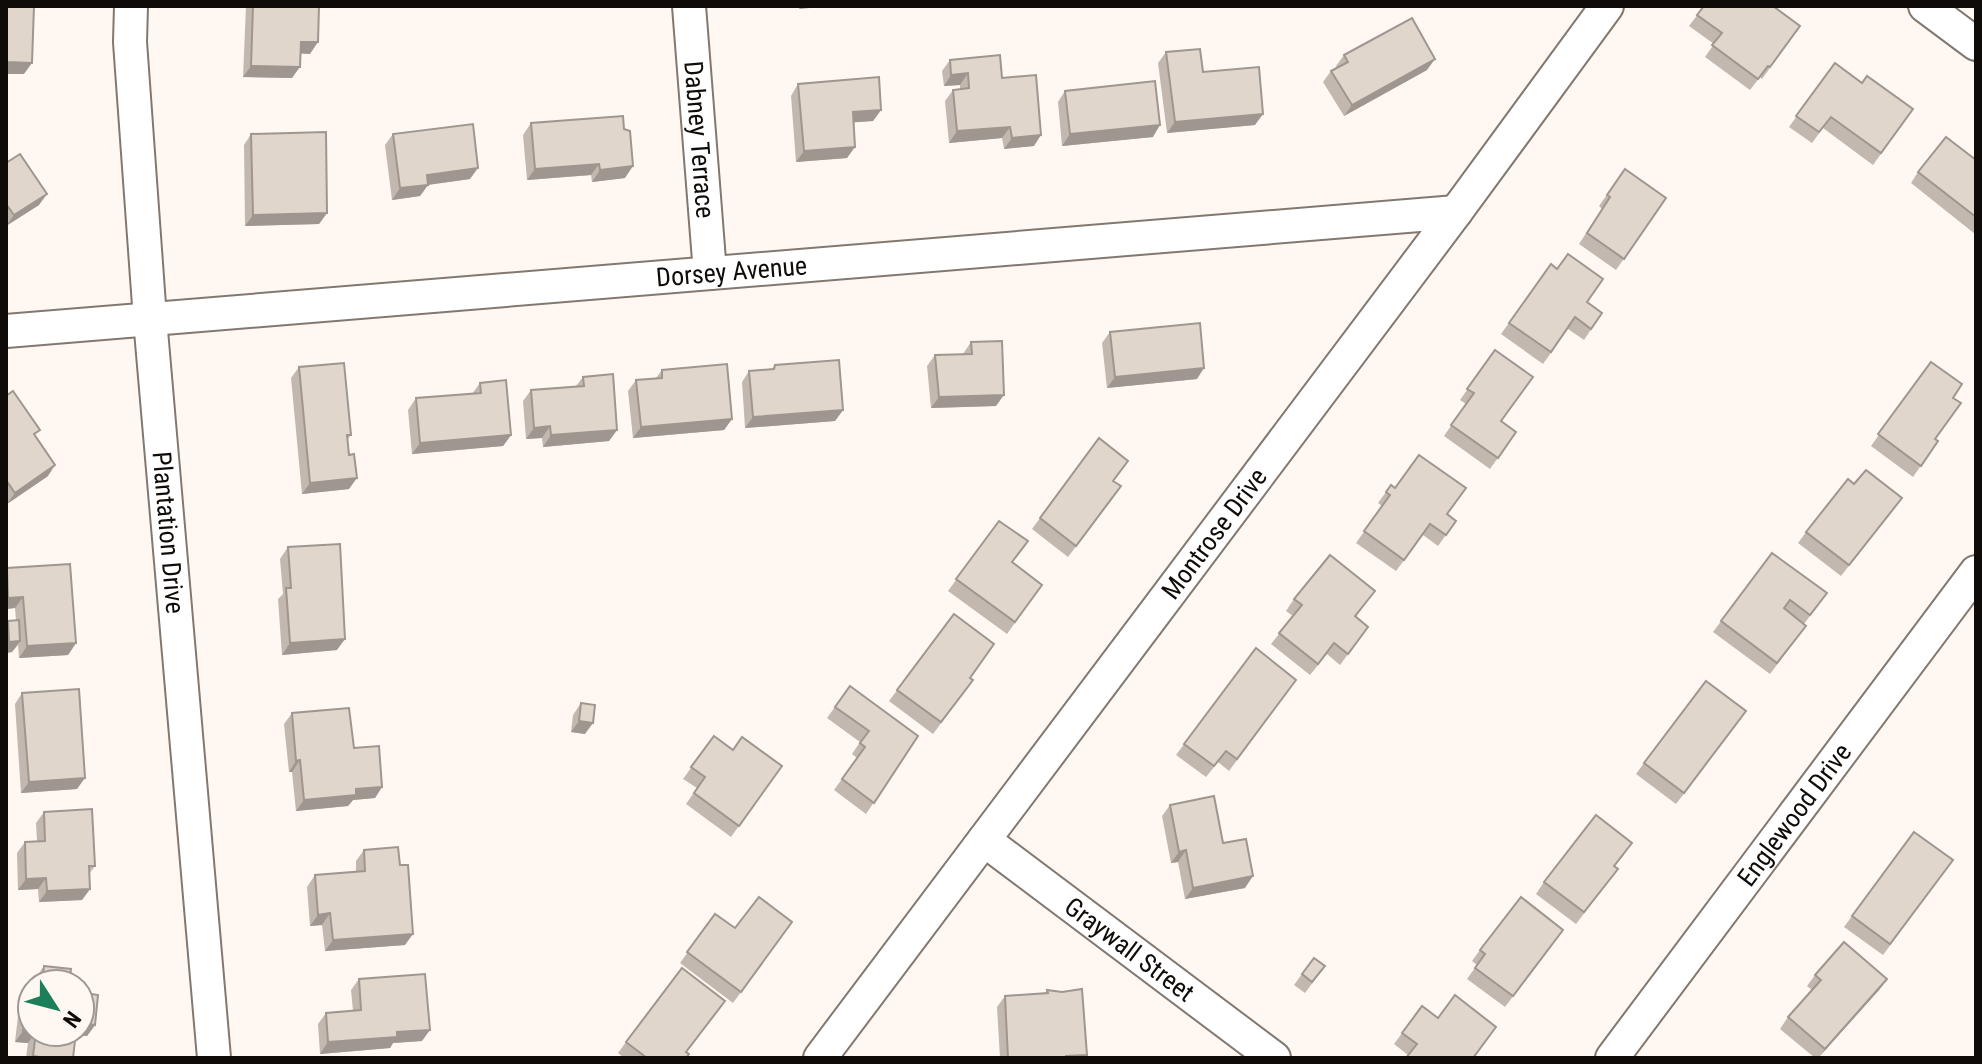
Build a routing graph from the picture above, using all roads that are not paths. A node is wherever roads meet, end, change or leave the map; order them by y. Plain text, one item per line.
1 (131, 6) edge
2 (689, 6) edge
3 (1607, 6) edge
4 (1925, 6) edge
5 (1976, 44) edge
6 (1456, 212) junction
7 (710, 273) junction
8 (150, 319) junction
9 (6, 331) edge
10 (1976, 572) edge
11 (984, 840) junction
12 (214, 1058) edge
13 (820, 1058) edge
14 (1274, 1058) edge
15 (1612, 1058) edge

1 - 8 street, Plantation Drive
2 - 7 street, Dabney Terrace
3 - 6 street, Montrose Drive
4 - 5 street
6 - 7 street, Dorsey Avenue
6 - 11 street, Montrose Drive
7 - 8 street, Dorsey Avenue
8 - 9 street, Dorsey Avenue
8 - 12 street, Plantation Drive
10 - 15 street, Englewood Drive
11 - 13 street, Montrose Drive
11 - 14 street, Graywall Street

